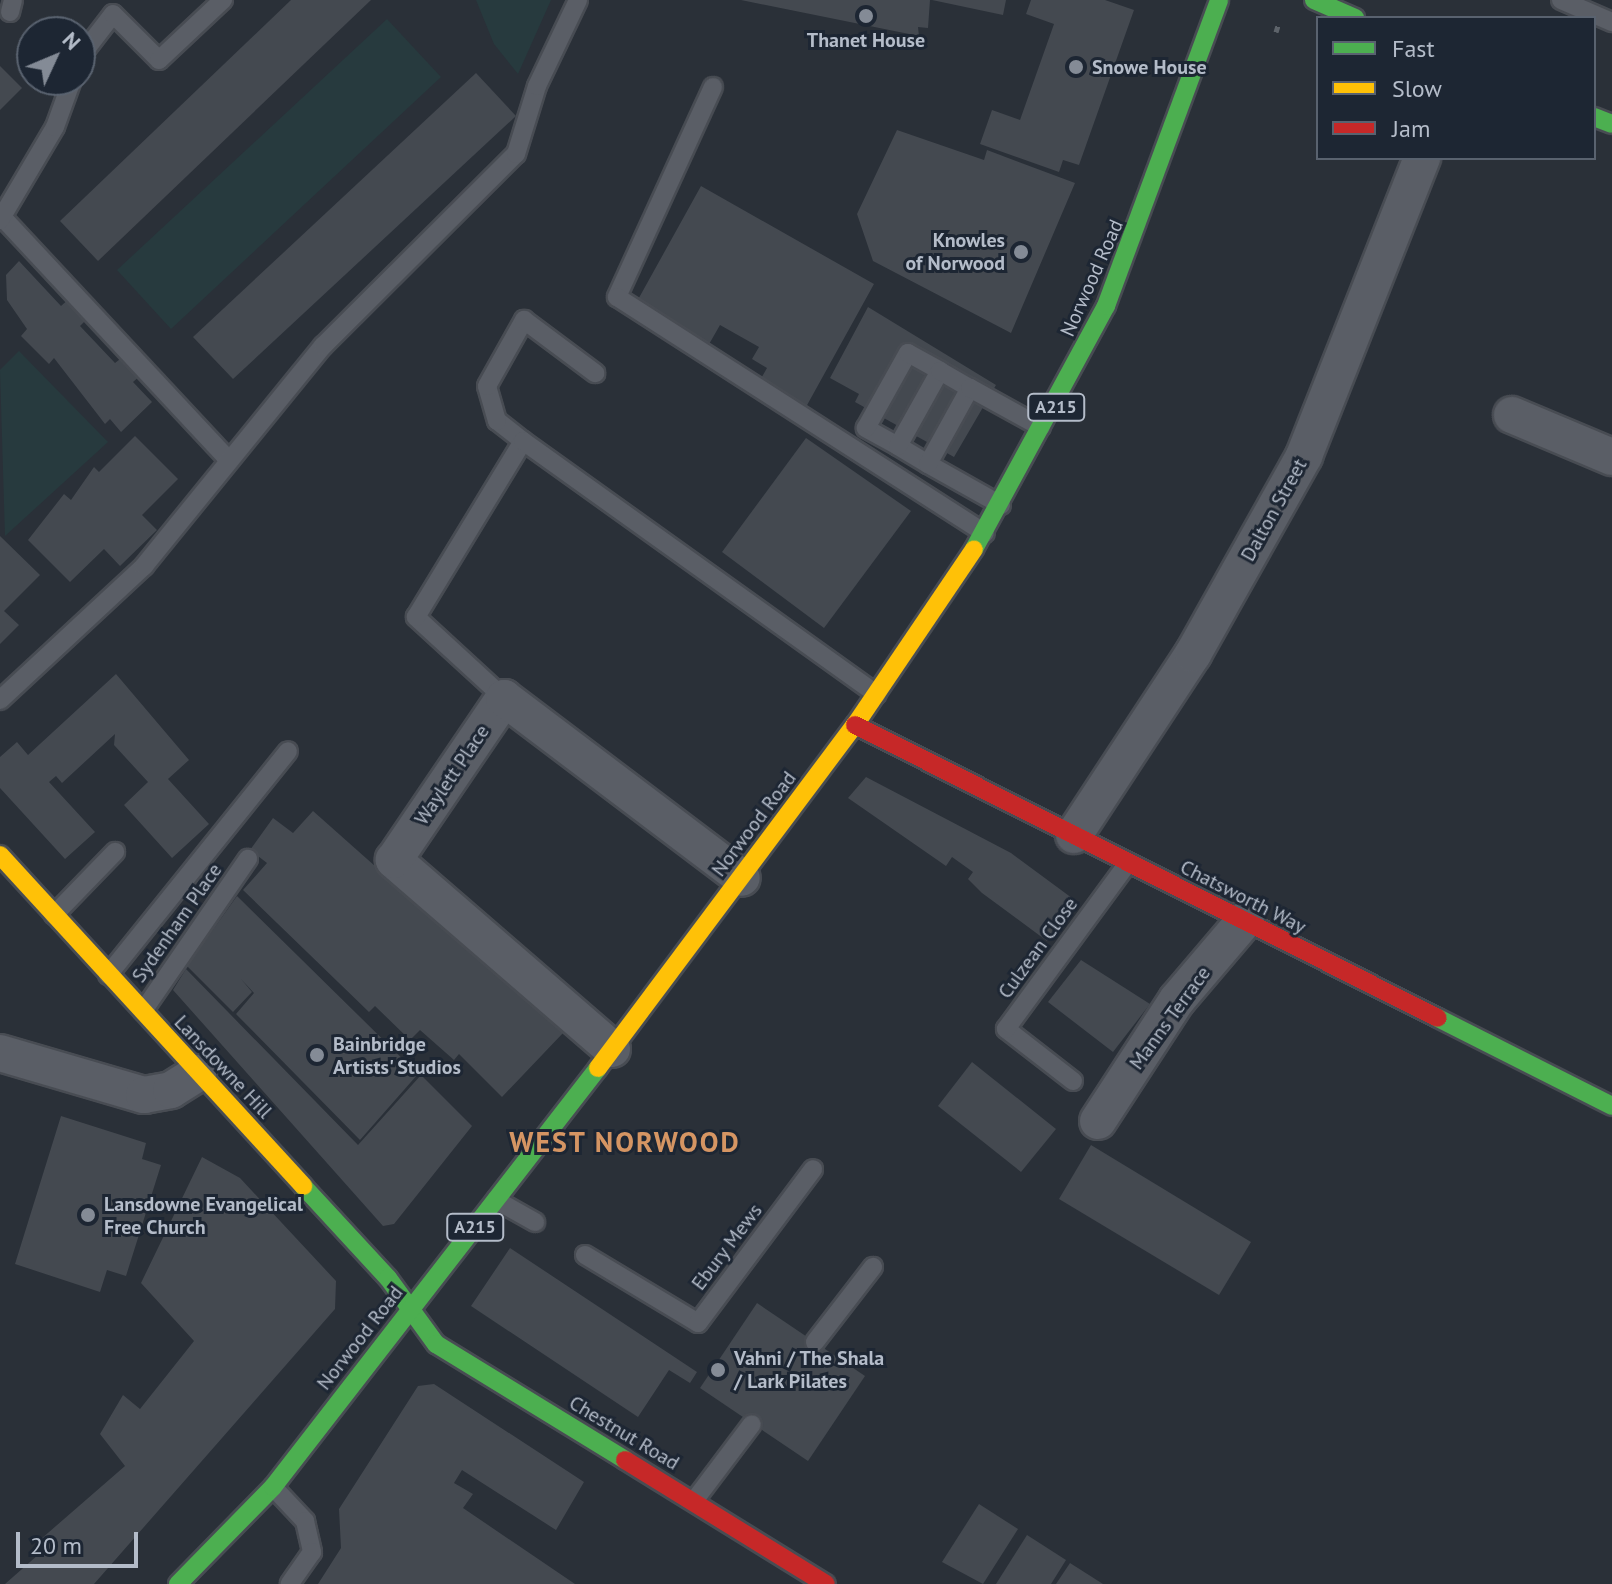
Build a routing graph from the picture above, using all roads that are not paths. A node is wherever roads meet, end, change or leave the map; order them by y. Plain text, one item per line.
1 (223, 0) edge
2 (578, 0) edge
3 (1219, 0) edge
4 (1314, 0) edge
5 (1561, 0) edge
6 (1354, 11) edge
7 (1612, 22) edge
8 (96, 36) edge
9 (713, 87) dead end
10 (64, 96) edge
11 (1421, 160) edge
12 (2, 219) edge
13 (940, 371) junction
14 (595, 373) dead end
15 (970, 388) junction
16 (1512, 415) dead end
17 (1045, 429) junction
18 (523, 441) junction
19 (898, 446) junction
20 (1612, 457) edge
21 (229, 460) junction
22 (928, 464) junction
23 (1001, 505) junction
24 (985, 533) junction
25 (877, 694) junction
26 (504, 698) junction
27 (0, 700) edge
28 (855, 725) junction
29 (288, 751) dead end
30 (1074, 835) junction
31 (115, 852) dead end
32 (0, 855) edge
33 (248, 859) dead end
34 (1128, 863) junction
35 (742, 878) junction
36 (54, 915) junction
37 (1246, 919) junction
38 (108, 975) junction
39 (142, 1012) junction
40 (612, 1049) junction
41 (0, 1053) edge
42 (198, 1073) junction
43 (1073, 1081) dead end
44 (1612, 1106) edge
45 (1098, 1121) dead end
46 (813, 1169) dead end
47 (496, 1200) junction
48 (535, 1222) dead end
49 (585, 1255) dead end
50 (873, 1267) dead end
51 (408, 1311) junction
52 (815, 1342) dead end
53 (752, 1424) dead end
54 (273, 1487) junction
55 (694, 1501) junction
56 (178, 1584) edge
57 (290, 1584) edge
58 (826, 1584) edge

1 - 8 lane
2 - 21 lane
3 - 17 street, Norwood Road / A215
4 - 6 street
5 - 7 lane
9 - 24 lane
10 - 12 lane
11 - 30 street, Dalton Street
12 - 21 lane
13 - 15 lane
13 - 19 lane
13 - 19 lane
14 - 18 lane
15 - 17 lane
15 - 22 lane
16 - 20 street
17 - 23 street, Norwood Road / A215
18 - 25 lane
18 - 26 lane
19 - 22 lane
21 - 27 lane
22 - 23 lane
23 - 24 street, Norwood Road / A215
24 - 25 street, Norwood Road / A215
25 - 28 street, Norwood Road / A215
26 - 35 street
26 - 40 street, Waylett Place
28 - 30 street, Chatsworth Way
28 - 35 street, Norwood Road / A215
29 - 38 lane
30 - 34 street, Chatsworth Way
31 - 36 lane
32 - 36 street, Lansdowne Hill
33 - 39 lane, Sydenham Place
34 - 37 street, Chatsworth Way
34 - 43 lane, Culzean Close
35 - 40 street, Norwood Road / A215
36 - 38 street, Lansdowne Hill
37 - 44 street, Chatsworth Way
37 - 45 street, Manns Terrace
38 - 39 street, Lansdowne Hill
39 - 42 street, Lansdowne Hill
40 - 47 street, Norwood Road / A215
41 - 42 street
42 - 51 street, Lansdowne Hill
46 - 49 lane, Ebury Mews
47 - 48 lane
47 - 51 street, Norwood Road / A215
50 - 52 lane
51 - 54 street, Norwood Road / A215
51 - 55 street, Chestnut Road
53 - 55 lane
54 - 56 street, Norwood Road / A215
54 - 57 lane
55 - 58 street, Chestnut Road

